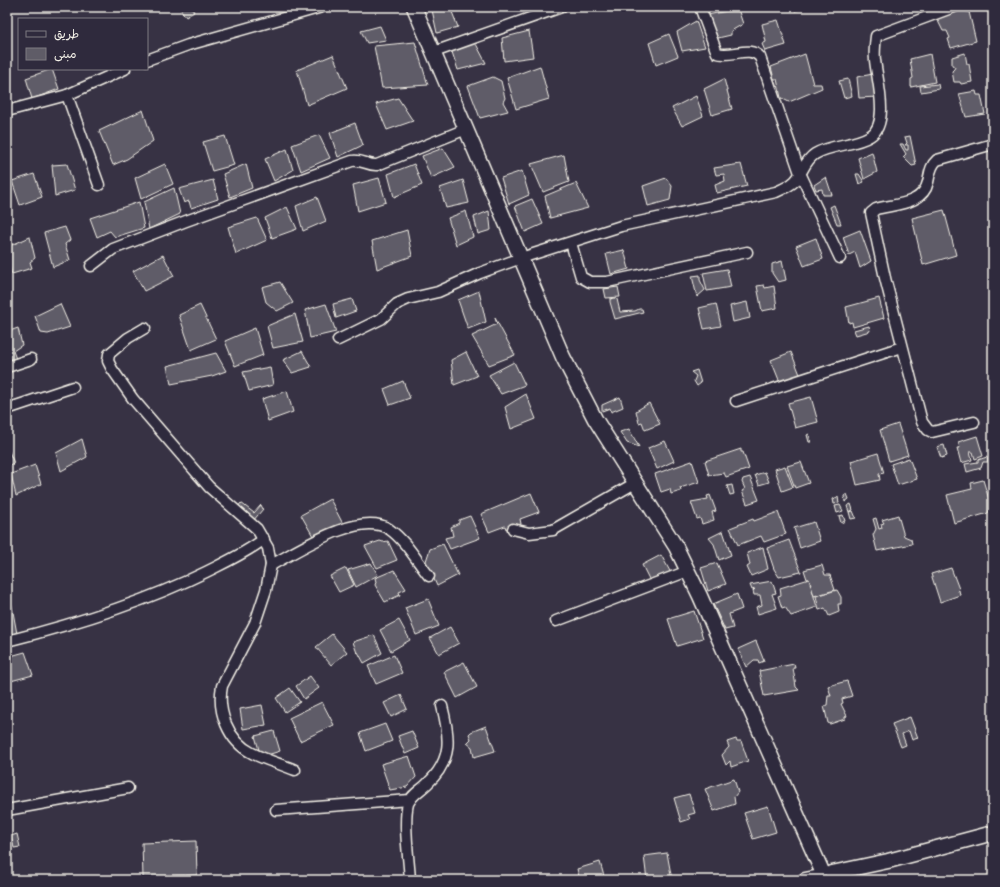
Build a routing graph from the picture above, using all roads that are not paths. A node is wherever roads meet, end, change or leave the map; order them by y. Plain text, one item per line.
1 (322, 7) edge
2 (414, 7) edge
3 (560, 7) edge
4 (700, 7) edge
5 (954, 7) edge
6 (434, 52) junction
7 (148, 60) edge
8 (123, 70) edge
9 (67, 95) junction
10 (7, 111) edge
11 (466, 129) junction
12 (993, 144) edge
13 (800, 173) junction
14 (99, 184) dead end
15 (572, 243) junction
16 (747, 252) dead end
17 (521, 258) junction
18 (840, 258) dead end
19 (91, 266) dead end
20 (145, 328) dead end
21 (338, 340) dead end
22 (902, 347) junction
23 (31, 359) dead end
24 (7, 367) edge
25 (73, 387) dead end
26 (736, 401) dead end
27 (7, 409) edge
28 (974, 422) dead end
29 (635, 483) junction
30 (513, 529) dead end
31 (264, 539) junction
32 (271, 565) junction
33 (688, 571) junction
34 (429, 576) dead end
35 (556, 621) dead end
36 (7, 641) edge
37 (442, 706) dead end
38 (295, 770) dead end
39 (128, 788) dead end
40 (410, 800) junction
41 (7, 810) edge
42 (276, 810) dead end
43 (993, 833) edge
44 (821, 877) edge
45 (410, 880) edge

1 - 7 street
2 - 6 street
3 - 6 street
4 - 13 street
5 - 13 street
6 - 11 street
8 - 9 street
9 - 10 street
9 - 14 street
11 - 17 street
11 - 19 street
12 - 22 street
13 - 15 street
13 - 18 street
15 - 16 street
15 - 17 street
17 - 21 street
17 - 29 street
20 - 31 street
22 - 26 street
22 - 28 street
23 - 24 street
25 - 27 street
29 - 30 street
29 - 33 street
31 - 32 street
31 - 36 street
32 - 34 street
32 - 38 street
33 - 35 street
33 - 44 street
37 - 40 street
39 - 41 street
40 - 42 street
40 - 45 street
43 - 44 street

